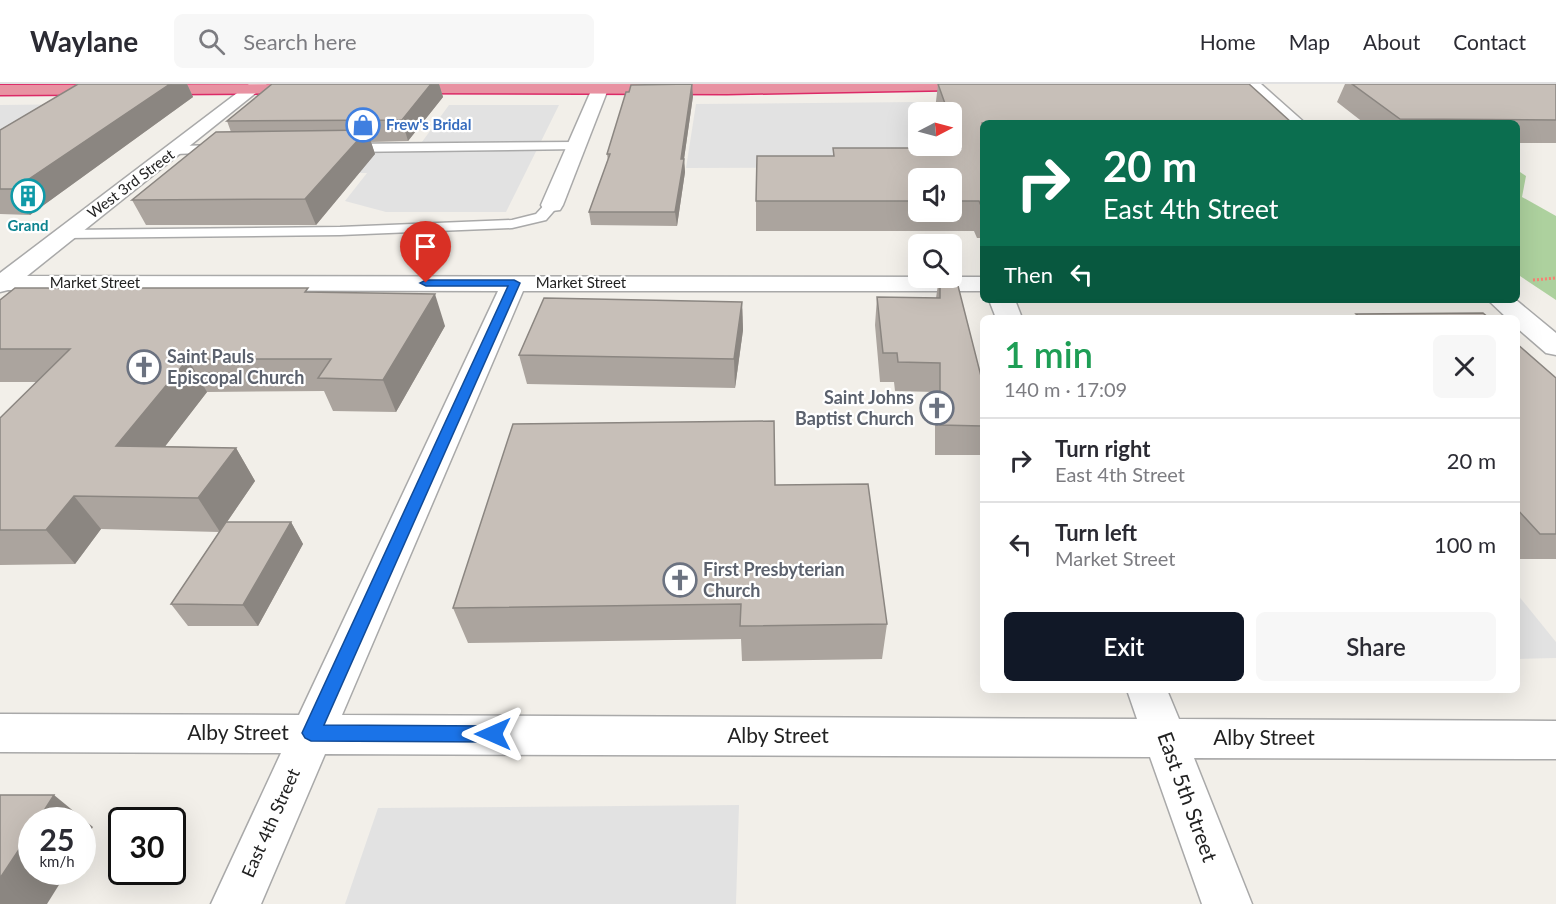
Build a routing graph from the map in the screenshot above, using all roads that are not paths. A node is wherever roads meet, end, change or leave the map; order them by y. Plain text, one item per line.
1 (1012, 84) edge
2 (1251, 84) edge
3 (923, 85) edge
4 (256, 87) edge
5 (600, 87) edge
6 (323, 89) edge
7 (383, 89) edge
8 (0, 90) edge
9 (1293, 120) edge
10 (575, 146) junction
11 (328, 148) edge
12 (234, 149) edge
13 (175, 150) junction
14 (552, 205) joint
15 (65, 234) junction
16 (514, 283) junction
17 (1, 284) edge
18 (980, 284) edge
19 (1505, 303) edge
20 (1519, 315) edge
21 (1520, 316) edge
22 (1556, 347) edge
23 (1148, 693) edge
24 (0, 733) edge
25 (311, 733) junction
26 (1165, 738) junction
27 (1556, 740) edge
28 (236, 904) edge
29 (1227, 904) edge

1 - 3 highway
2 - 9 street
3 - 5 highway
4 - 6 highway
4 - 8 highway
4 - 13 street, West 3rd Street
5 - 7 highway
5 - 10 street
10 - 11 lane
10 - 14 street
12 - 13 lane
13 - 15 street, West 3rd Street
14 - 15 lane
15 - 17 street, West 3rd Street
16 - 17 street, Market Street
16 - 18 street, Market Street
16 - 25 street, East 4th Street
19 - 20 street
21 - 22 street
23 - 26 street, East 5th Street
24 - 25 street, Alby Street
25 - 26 street, Alby Street
25 - 28 street, East 4th Street
26 - 27 street, Alby Street
26 - 29 street, East 5th Street

